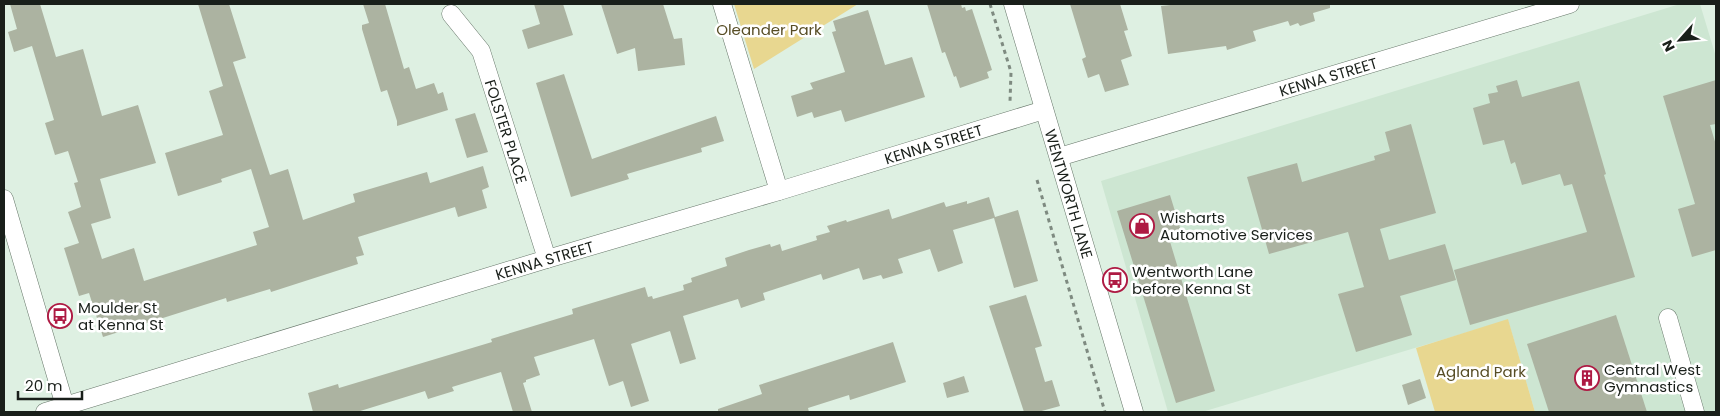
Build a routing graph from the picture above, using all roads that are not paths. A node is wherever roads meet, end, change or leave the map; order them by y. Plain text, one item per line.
1 (722, 4) edge
2 (1013, 4) edge
3 (1570, 4) edge
4 (451, 14) dead end
5 (1044, 110) junction
6 (1058, 157) junction
7 (779, 191) junction
8 (4, 199) edge
9 (547, 258) junction
10 (1668, 318) dead end
11 (65, 406) junction
12 (45, 412) edge
13 (1134, 412) edge
14 (1694, 412) edge

1 - 7 street
2 - 5 street, WENTWORTH LANE
3 - 6 street, KENNA STREET
4 - 9 street, FOLSTER PLACE
5 - 6 street, WENTWORTH LANE
5 - 7 street, KENNA STREET
6 - 13 street, WENTWORTH LANE
7 - 9 street, KENNA STREET
8 - 11 street
9 - 11 street, KENNA STREET
10 - 14 street
11 - 12 street, KENNA STREET

